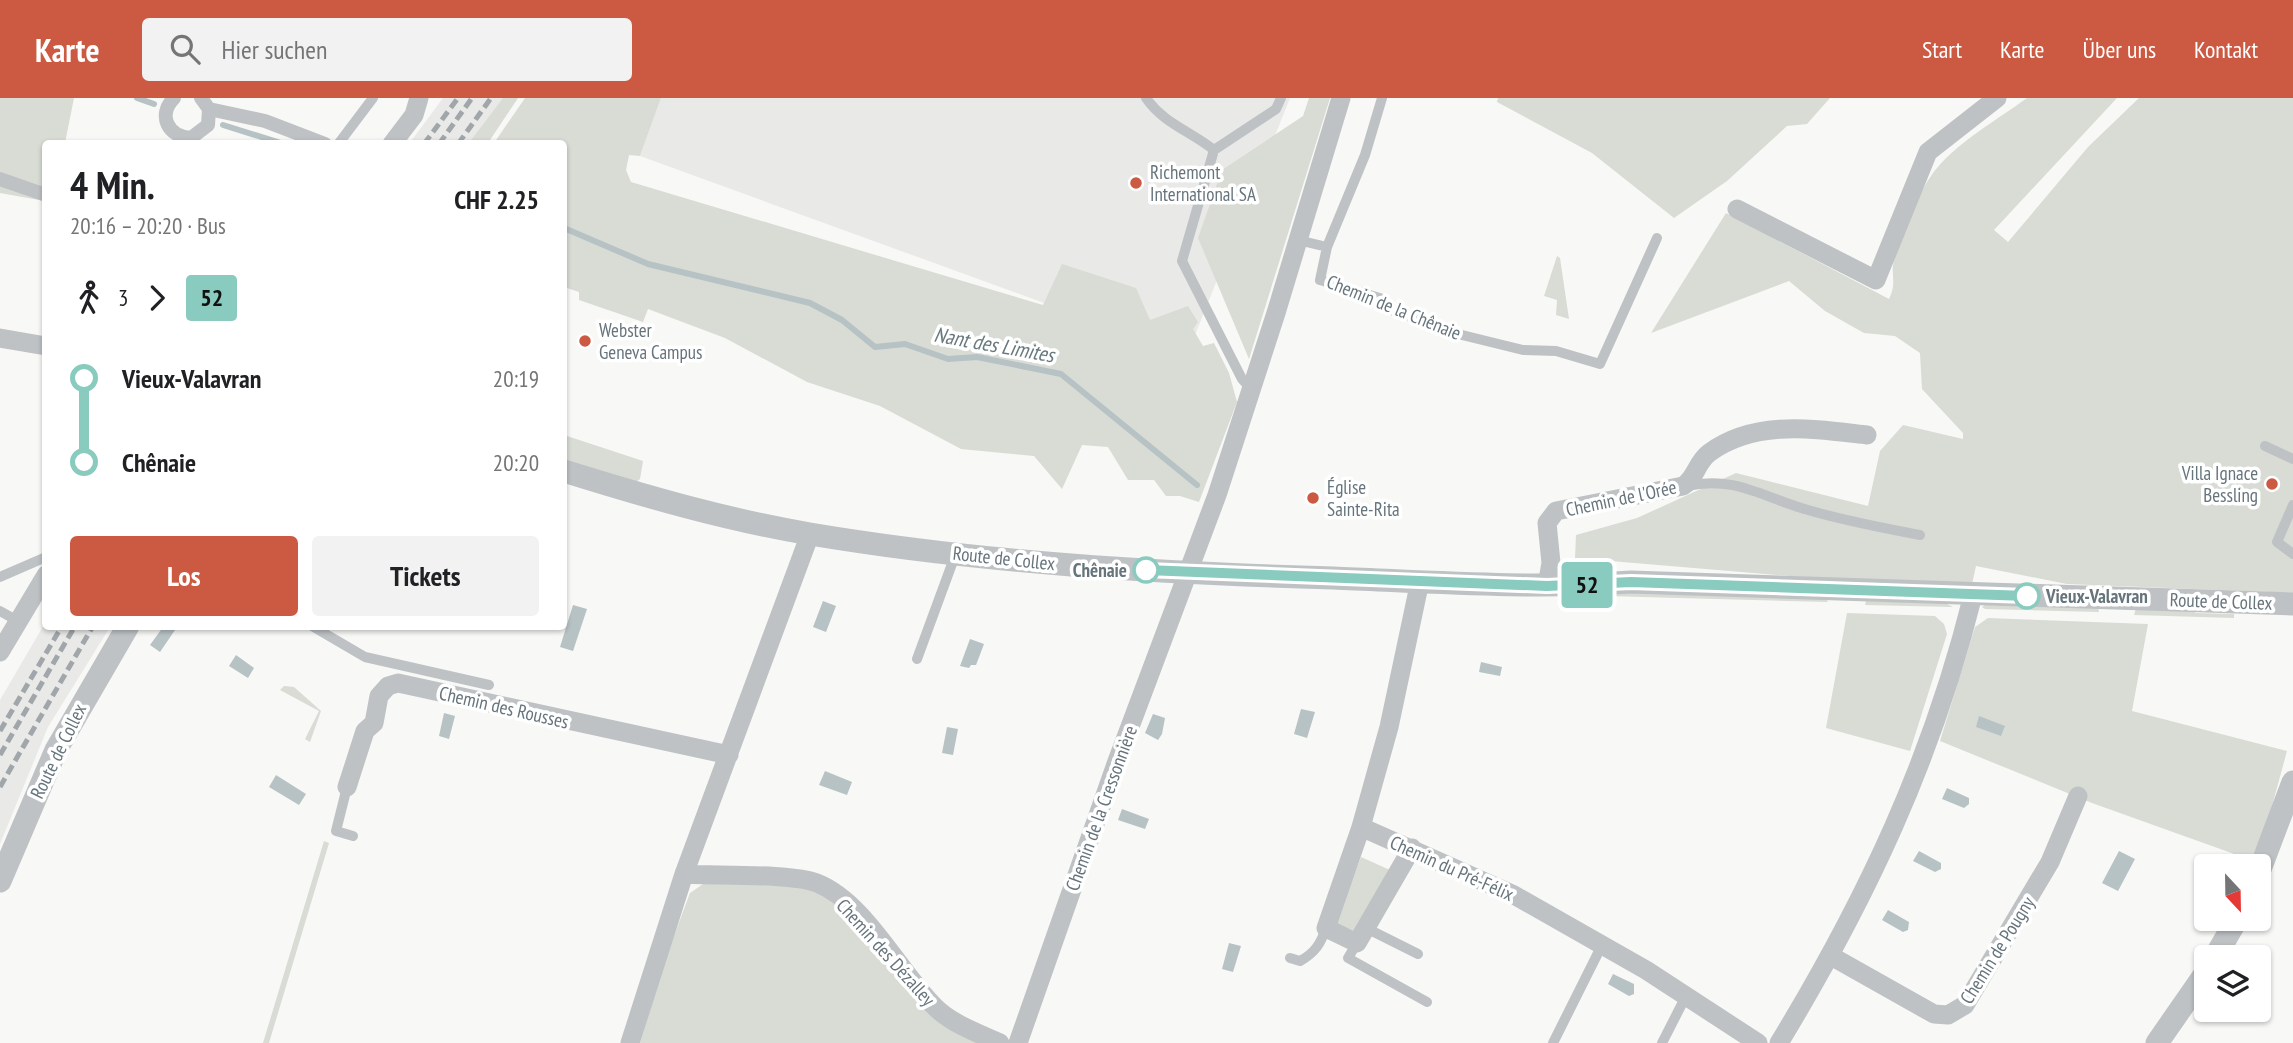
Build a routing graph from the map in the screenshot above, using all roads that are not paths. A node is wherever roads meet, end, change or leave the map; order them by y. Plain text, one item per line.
1 (174, 98) edge
2 (373, 98) edge
3 (419, 98) edge
4 (1146, 98) edge
5 (1281, 98) edge
6 (1340, 98) edge
7 (1382, 98) edge
8 (1997, 98) edge
9 (205, 103) edge
10 (315, 140) edge
11 (341, 140) edge
12 (395, 140) edge
13 (1214, 150) junction
14 (0, 179) edge
15 (42, 194) edge
16 (1737, 209) dead end
17 (1657, 238) dead end
18 (1298, 240) junction
19 (1327, 247) junction
20 (0, 338) edge
21 (42, 345) edge
22 (1251, 390) junction
23 (1867, 435) dead end
24 (2265, 446) dead end
25 (2293, 459) edge
26 (567, 472) edge
27 (1683, 486) junction
28 (2293, 505) edge
29 (810, 534) junction
30 (1920, 535) dead end
31 (956, 553) junction
32 (2293, 554) edge
33 (42, 559) edge
34 (1189, 574) junction
35 (0, 577) edge
36 (1420, 581) junction
37 (42, 582) edge
38 (1547, 586) junction
39 (1973, 595) junction
40 (2293, 604) edge
41 (0, 611) edge
42 (18, 621) junction
43 (126, 630) edge
44 (319, 630) edge
45 (0, 652) edge
46 (917, 659) dead end
47 (489, 685) dead end
48 (729, 755) junction
49 (2293, 782) edge
50 (347, 787) joint
51 (2078, 796) dead end
52 (1361, 827) junction
53 (353, 836) dead end
54 (1412, 848) junction
55 (2266, 854) edge
56 (684, 874) junction
57 (0, 881) edge
58 (1326, 928) junction
59 (1361, 936) junction
60 (1602, 945) junction
61 (1418, 954) dead end
62 (1831, 956) junction
63 (1290, 958) dead end
64 (2194, 990) edge
65 (1686, 996) junction
66 (1427, 1002) dead end
67 (630, 1043) edge
68 (1000, 1043) edge
69 (1018, 1043) edge
70 (1553, 1043) edge
71 (1662, 1043) edge
72 (1758, 1043) edge
73 (1779, 1043) edge
74 (2157, 1043) edge

1 - 9 street
2 - 11 lane
3 - 12 street
4 - 13 lane
5 - 13 lane
6 - 18 street
7 - 19 lane, Chemin de la Chênaie
8 - 16 street
9 - 10 street
13 - 22 lane
14 - 15 street
17 - 19 lane, Chemin de la Chênaie
18 - 19 lane
18 - 22 street
20 - 21 street
22 - 34 street
23 - 27 street, Chemin de l'Orée
24 - 25 lane
26 - 29 street, Route de Collex
27 - 30 lane
27 - 38 street, Chemin de l'Orée
28 - 32 lane
29 - 31 street, Route de Collex
29 - 48 street
31 - 34 street, Route de Collex
31 - 46 lane
33 - 35 lane
34 - 36 street, Route de Collex
34 - 69 street, Chemin de la Cressonnière
36 - 38 street, Route de Collex
36 - 52 street
37 - 42 street
38 - 39 street, Route de Collex
39 - 40 street, Route de Collex
39 - 62 street
41 - 42 lane
42 - 45 street
43 - 57 street, Route de Collex
44 - 47 lane
48 - 50 street, Chemin des Rousses
48 - 56 street
49 - 55 street
50 - 53 lane
51 - 62 street, Chemin de Pougny
52 - 54 street, Chemin du Pré-Félix
52 - 58 street
54 - 59 street
54 - 60 street, Chemin du Pré-Félix
56 - 67 street
56 - 68 street, Chemin des Dézalley
58 - 59 street
58 - 63 lane
59 - 61 lane
59 - 66 lane
60 - 65 street, Chemin du Pré-Félix
60 - 70 lane
62 - 73 street
64 - 74 street
65 - 71 lane
65 - 72 street, Chemin du Pré-Félix

